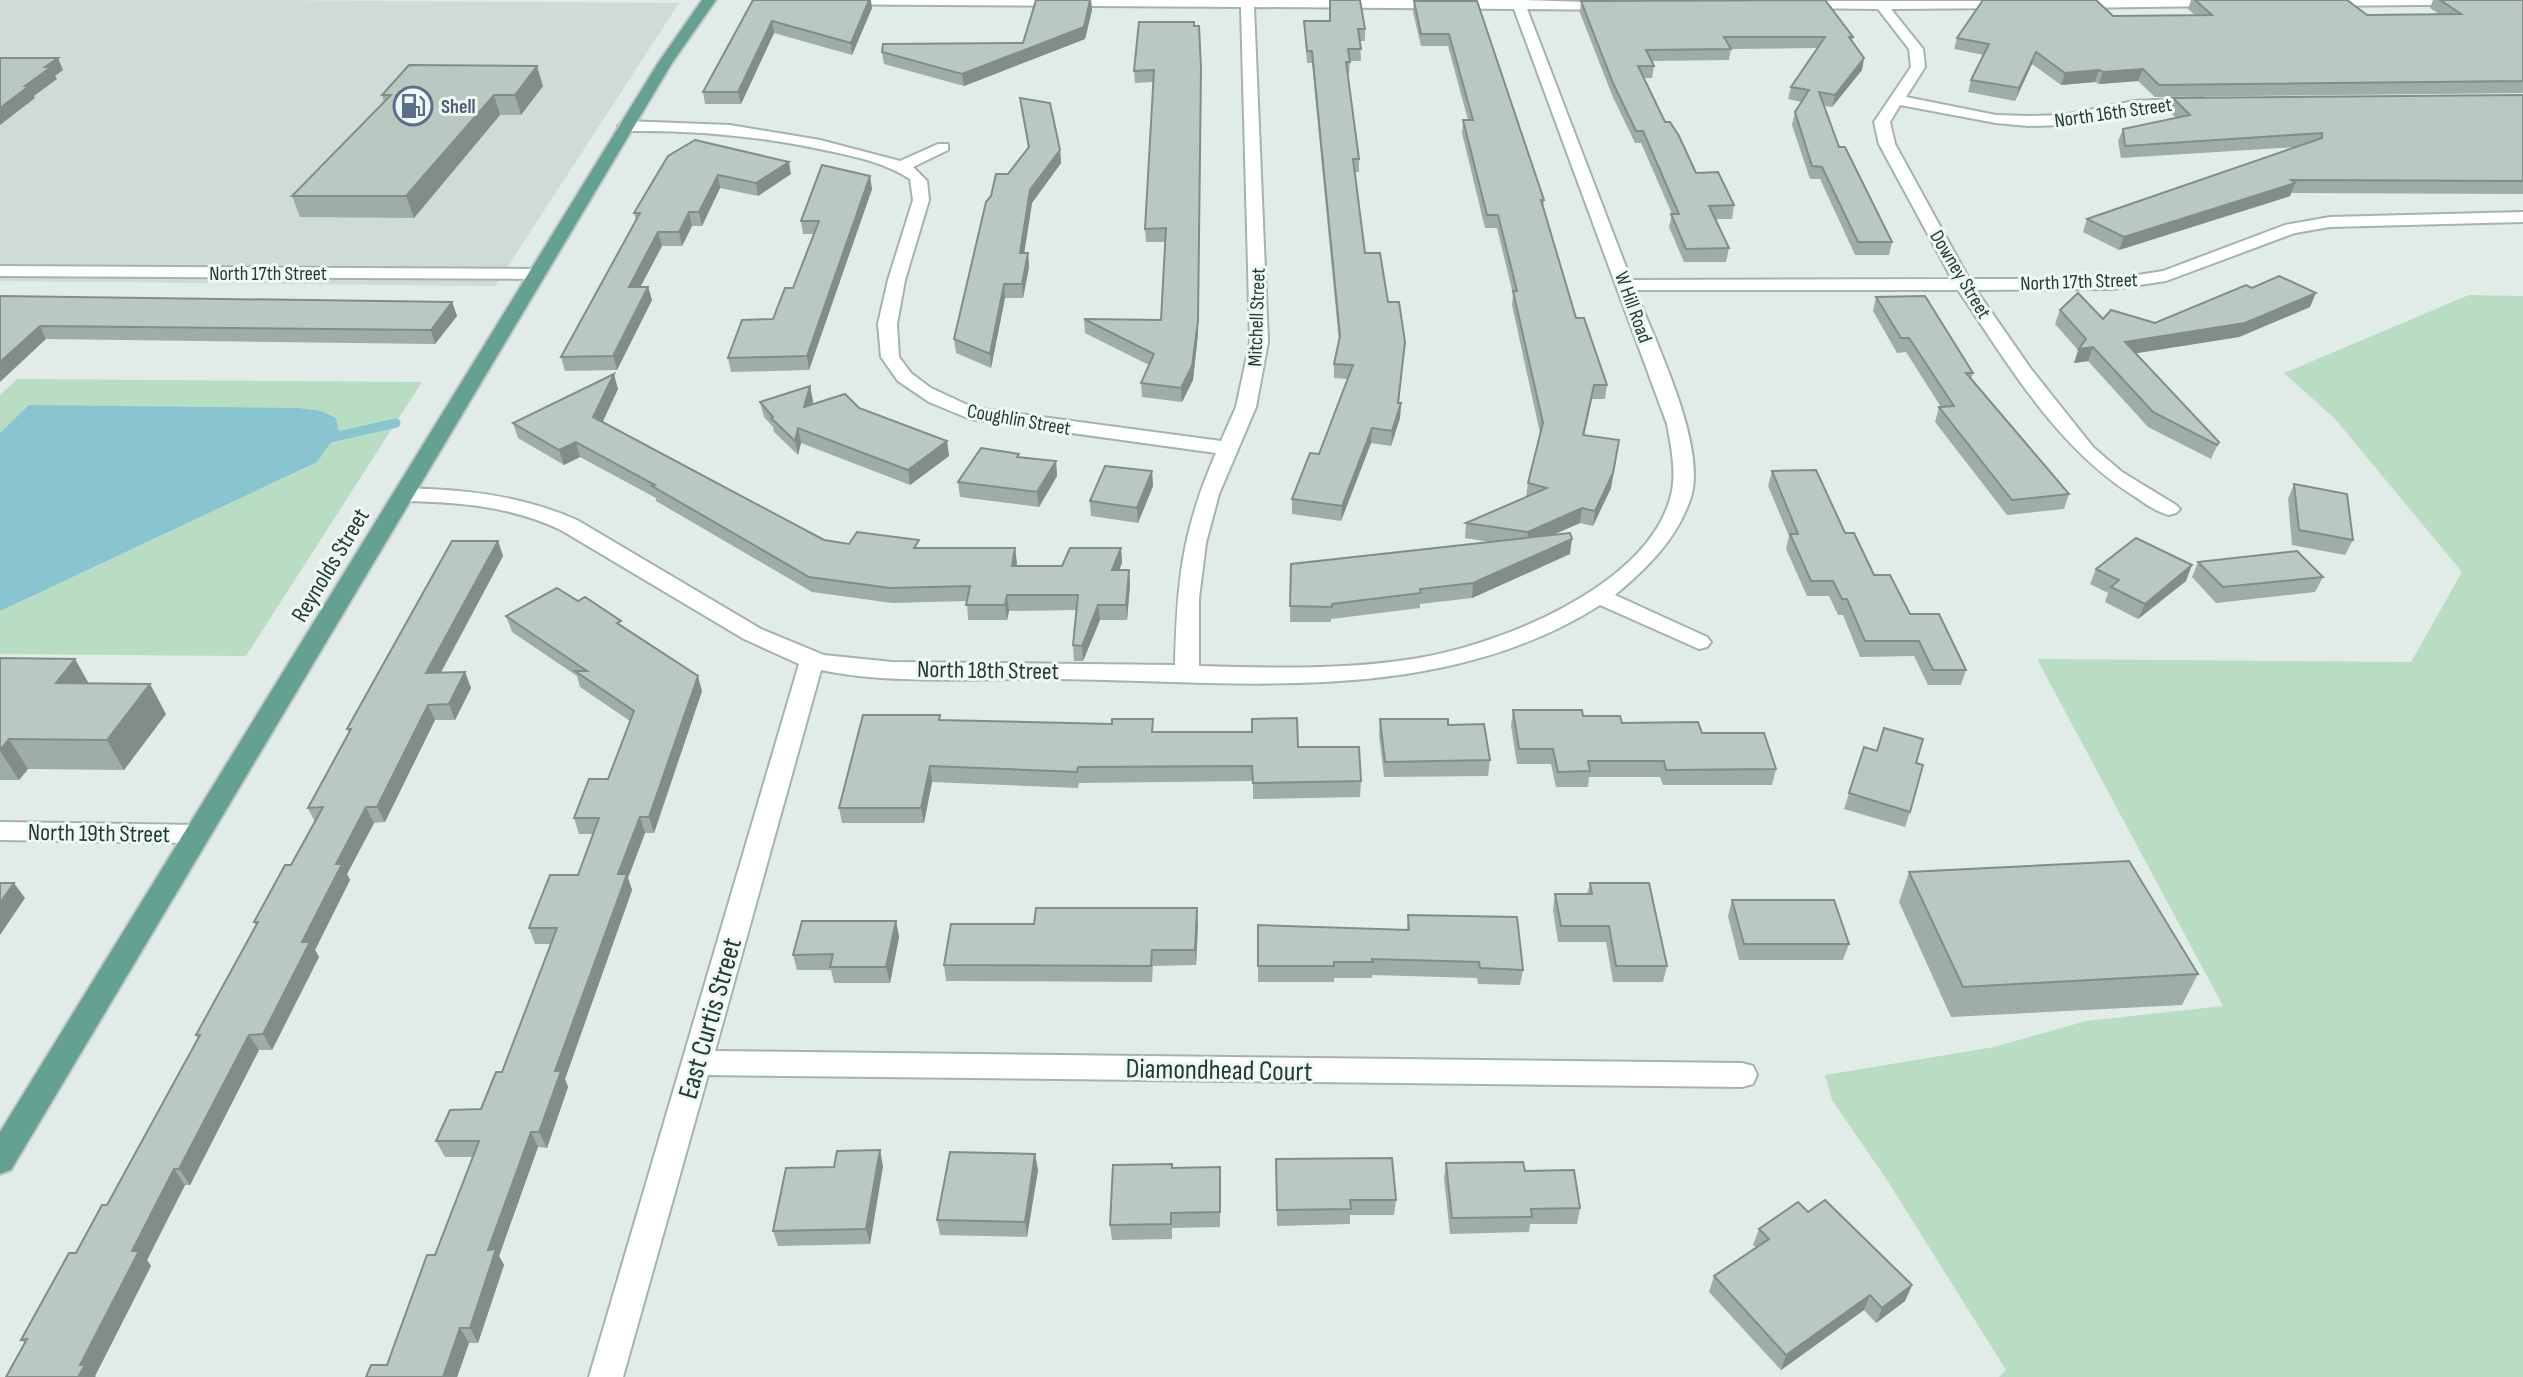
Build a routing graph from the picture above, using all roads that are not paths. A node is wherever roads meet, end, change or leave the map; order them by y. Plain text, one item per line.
1 (709, 0) edge
2 (781, 0) edge
3 (2523, 0) edge
4 (2372, 1) edge
5 (982, 2) edge
6 (1247, 2) edge
7 (1880, 2) edge
8 (2124, 2) edge
9 (2233, 2) edge
10 (2295, 2) edge
11 (1518, 3) edge
12 (2034, 4) edge
13 (2050, 4) edge
14 (1777, 5) edge
15 (1626, 6) edge
16 (1897, 100) junction
17 (2223, 102) edge
18 (626, 126) junction
19 (943, 147) dead end
20 (902, 166) junction
21 (2523, 217) edge
22 (0, 271) edge
23 (537, 274) junction
24 (1963, 284) junction
25 (1626, 285) junction
26 (1227, 448) junction
27 (403, 495) junction
28 (2169, 509) dead end
29 (1601, 597) junction
30 (1699, 642) dead end
31 (812, 660) junction
32 (1187, 672) junction
33 (0, 831) edge
34 (198, 834) junction
35 (696, 1063) junction
36 (1742, 1075) dead end
37 (0, 1160) edge
38 (606, 1377) edge

1 - 18 main road, Reynolds Street
2 - 5 street
3 - 4 street
4 - 10 street
5 - 6 street
6 - 11 street
6 - 26 street, Mitchell Street
7 - 12 street
7 - 14 street
7 - 16 street, Downey Street
8 - 9 street
8 - 13 street
11 - 15 street
11 - 25 street, W Hill Road
16 - 17 street, North 16th Street
16 - 24 street, Downey Street
18 - 20 street
18 - 23 main road, Reynolds Street
19 - 20 street
20 - 26 street, Coughlin Street
21 - 24 street, North 17th Street
22 - 23 street, North 17th Street
23 - 27 main road, Reynolds Street
24 - 25 street, North 17th Street
24 - 28 street, Downey Street
25 - 29 street, W Hill Road
26 - 32 street, Mitchell Street
27 - 31 street, North 18th Street
27 - 34 main road, Reynolds Street
29 - 30 street
29 - 32 street, North 18th Street
31 - 32 street, North 18th Street
31 - 35 street, East Curtis Street
33 - 34 street, North 19th Street
34 - 37 main road, Reynolds Street
35 - 36 street, Diamondhead Court
35 - 38 street, East Curtis Street

